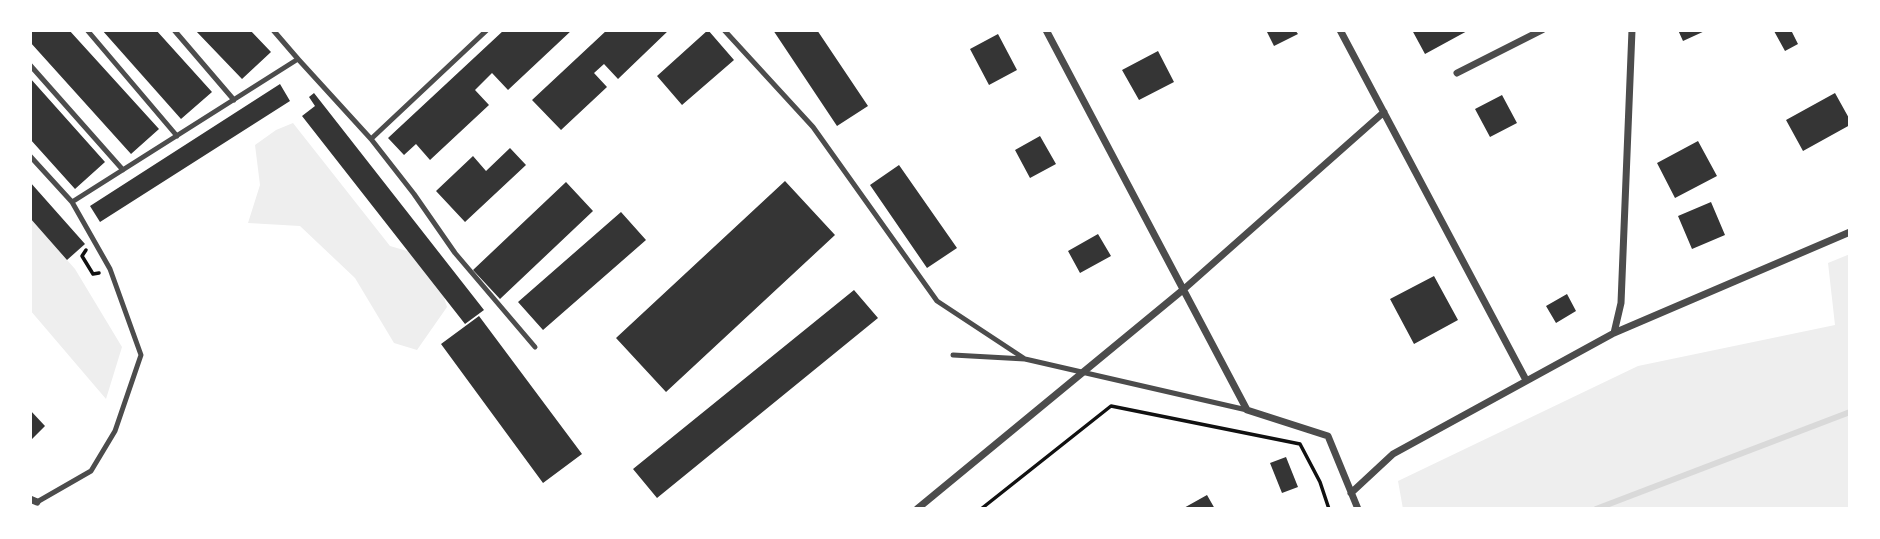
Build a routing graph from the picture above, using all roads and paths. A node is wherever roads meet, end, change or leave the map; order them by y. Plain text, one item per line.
1 (87, 30) edge
2 (174, 30) edge
3 (273, 30) edge
4 (487, 30) edge
5 (724, 30) edge
6 (1046, 30) edge
7 (1340, 30) edge
8 (1542, 30) edge
9 (1632, 30) edge
10 (298, 60) junction
11 (30, 65) edge
12 (1457, 73) dead end
13 (234, 100) junction
14 (1384, 112) junction
15 (177, 136) junction
16 (371, 139) junction
17 (30, 156) edge
18 (122, 170) junction
19 (72, 202) junction
20 (1850, 232) edge
21 (1184, 289) junction
22 (1614, 333) junction
23 (535, 347) dead end
24 (953, 355) dead end
25 (1025, 359) junction
26 (1082, 373) junction
27 (1526, 380) junction
28 (1247, 410) junction
29 (1351, 493) junction
30 (33, 500) edge
31 (917, 509) edge
32 (981, 509) edge
33 (1329, 509) edge
34 (1359, 509) edge

1 - 15 lane
2 - 13 lane
3 - 10 lane
4 - 16 lane
5 - 25 lane
6 - 21 street
7 - 14 street
8 - 12 street
9 - 22 street
10 - 13 lane
10 - 16 lane
11 - 18 lane
13 - 15 lane
14 - 21 street
14 - 27 street
15 - 18 lane
16 - 23 lane
17 - 19 lane
18 - 19 lane
19 - 30 lane
20 - 22 street
21 - 26 street
21 - 28 street
22 - 27 street
24 - 25 lane
25 - 26 lane
26 - 28 lane
26 - 31 street
27 - 29 street
28 - 29 street
29 - 34 street
32 - 33 path

